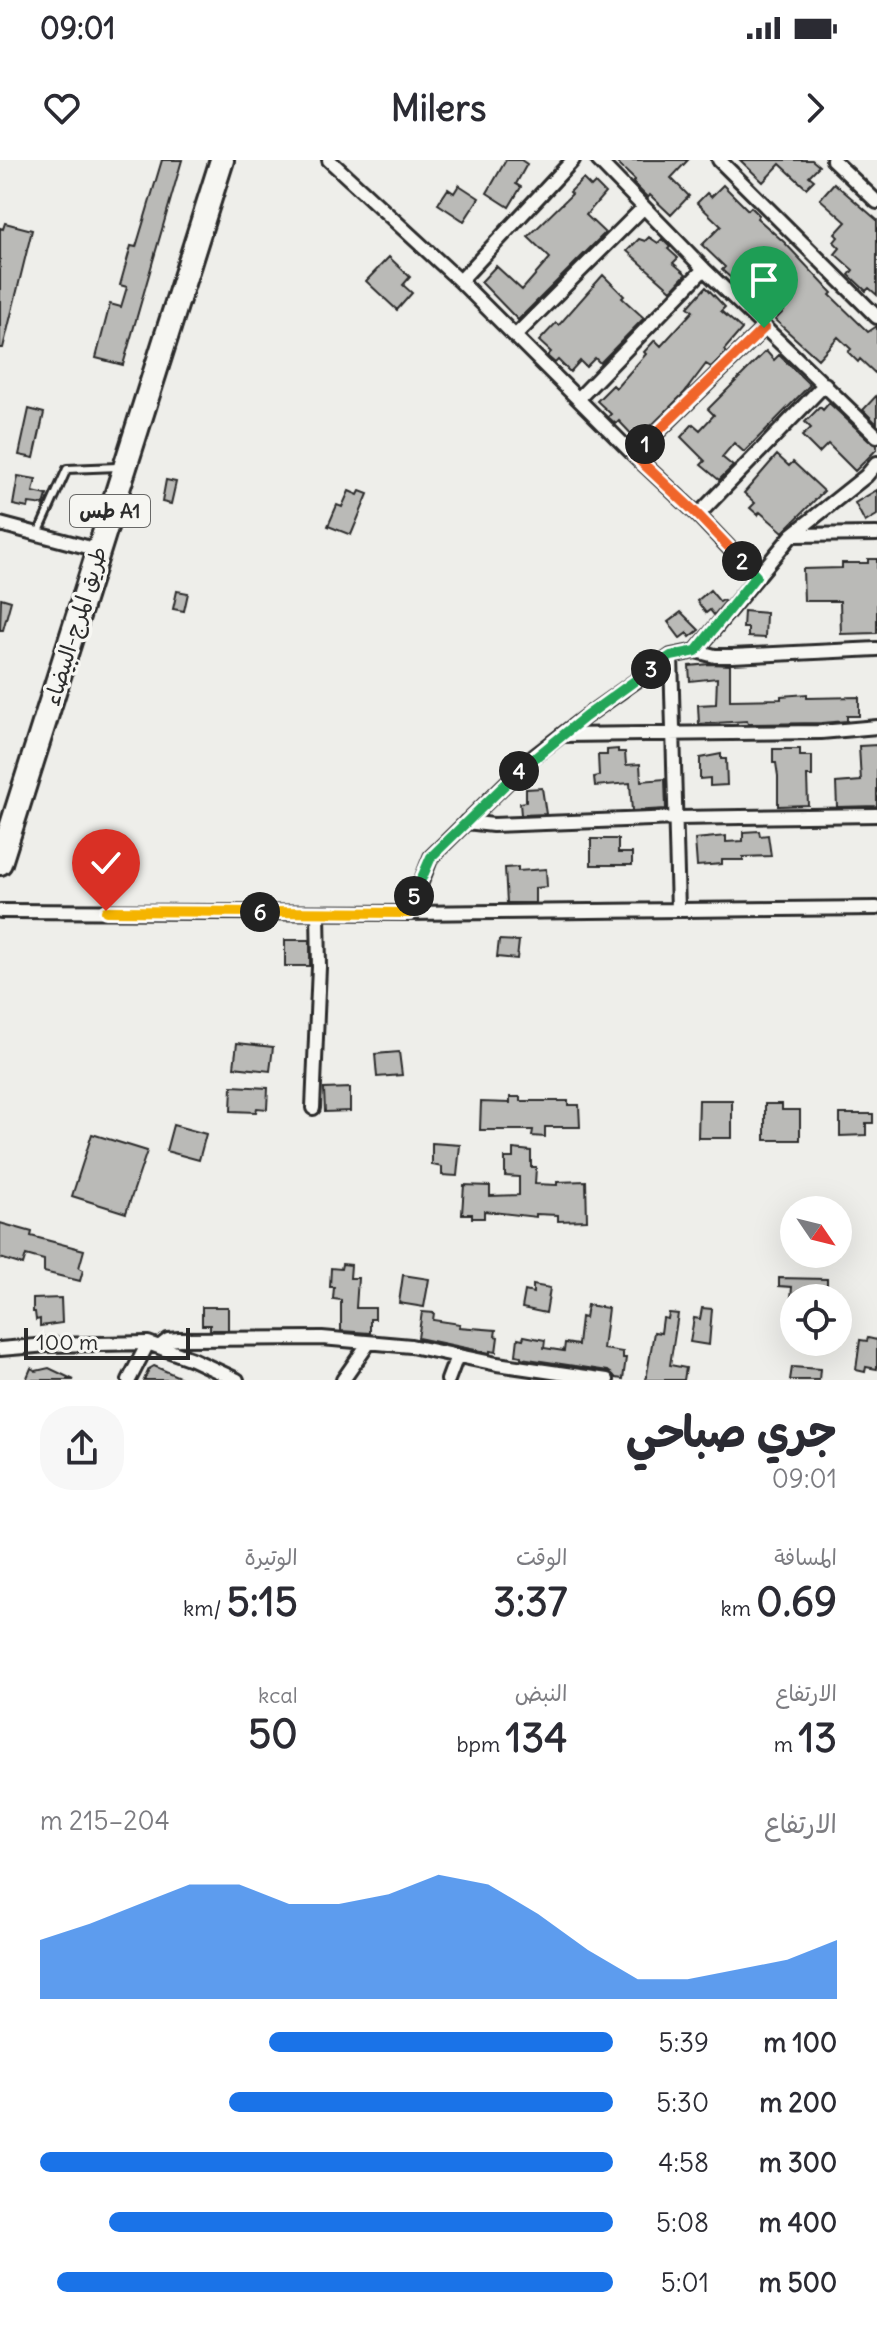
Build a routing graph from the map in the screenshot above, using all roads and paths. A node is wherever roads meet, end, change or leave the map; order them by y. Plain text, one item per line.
1 (222, 160) edge
2 (329, 160) edge
3 (573, 160) edge
4 (598, 160) edge
5 (719, 160) edge
6 (833, 160) edge
7 (877, 202) edge
8 (643, 208) junction
9 (704, 269) junction
10 (460, 281) junction
11 (877, 317) edge
12 (764, 328) junction
13 (516, 335) junction
14 (825, 384) junction
15 (579, 398) junction
16 (877, 436) edge
17 (634, 455) junction
18 (877, 463) edge
19 (124, 467) junction
20 (698, 515) junction
21 (0, 524) edge
22 (877, 534) edge
23 (792, 535) junction
24 (37, 536) junction
25 (98, 550) junction
26 (756, 576) junction
27 (877, 649) edge
28 (696, 651) junction
29 (671, 656) junction
30 (877, 727) edge
31 (674, 734) junction
32 (562, 735) junction
33 (877, 815) edge
34 (677, 818) junction
35 (466, 822) junction
36 (0, 863) edge
37 (877, 908) edge
38 (678, 910) junction
39 (0, 911) edge
40 (318, 913) junction
41 (409, 913) junction
42 (313, 1108) dead end
43 (368, 1344) junction
44 (153, 1345) junction
45 (0, 1350) edge
46 (457, 1356) junction
47 (532, 1374) edge
48 (234, 1379) edge
49 (129, 1380) edge
50 (343, 1380) edge
51 (448, 1380) edge
52 (607, 1380) edge

1 - 19 highway, طريق المرج-البيضاء / طس A1
2 - 10 street
3 - 10 street
4 - 8 street
5 - 11 street
6 - 7 street
8 - 9 street
8 - 13 street
9 - 12 street
9 - 15 street
10 - 13 street
12 - 14 street
12 - 17 street
13 - 15 street
14 - 16 street
14 - 20 street
15 - 17 street
17 - 20 street
18 - 23 street
19 - 24 lane
19 - 25 highway, طريق المرج-البيضاء / طس A1
20 - 26 street
21 - 24 street
22 - 23 street
23 - 26 street
24 - 25 street
25 - 36 highway, طريق المرج-البيضاء / طس A1
26 - 28 street
27 - 28 street
28 - 29 street
29 - 31 street
29 - 32 street
30 - 31 street
31 - 32 street
31 - 34 street
32 - 35 street
33 - 34 street
34 - 35 street
34 - 38 street
35 - 41 street
37 - 38 street
38 - 41 street
39 - 40 street
40 - 41 street
40 - 42 street
43 - 44 street
43 - 46 street
43 - 50 street
44 - 45 street
44 - 48 street
44 - 49 street
46 - 47 street
46 - 51 street
47 - 52 street

